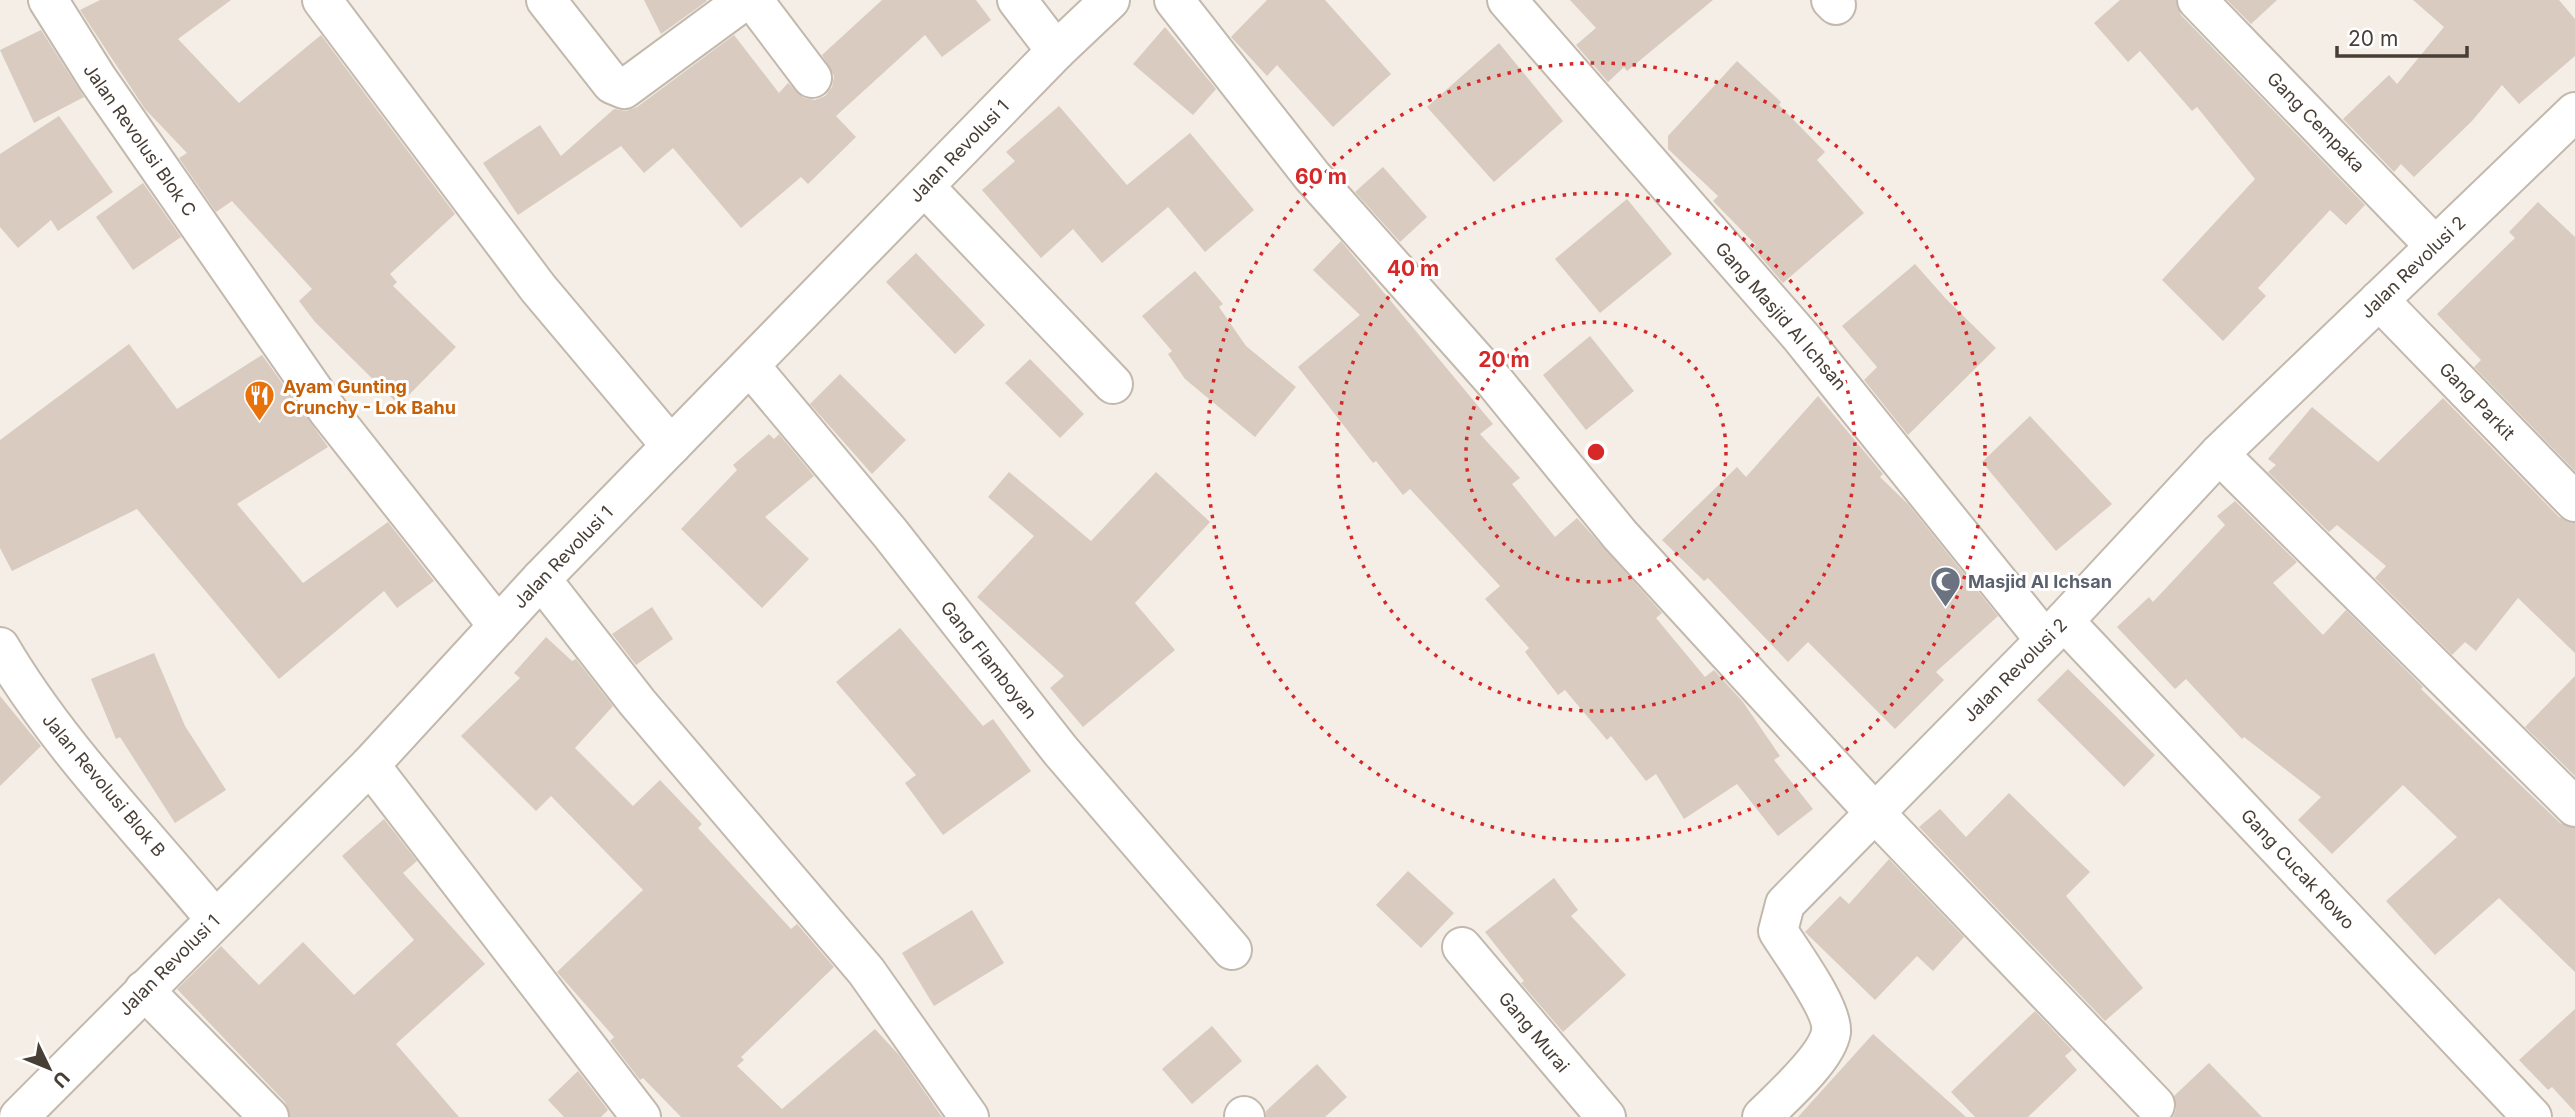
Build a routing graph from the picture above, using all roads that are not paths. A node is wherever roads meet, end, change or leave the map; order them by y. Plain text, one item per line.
1 (48, 0) edge
2 (322, 0) edge
3 (546, 0) edge
4 (745, 0) edge
5 (753, 0) edge
6 (1017, 0) edge
7 (1110, 0) edge
8 (1174, 0) edge
9 (1507, 0) edge
10 (2197, 0) edge
11 (1056, 51) junction
12 (812, 78) dead end
13 (2571, 123) edge
14 (925, 187) junction
15 (2434, 245) junction
16 (2379, 300) junction
17 (751, 367) junction
18 (1113, 384) dead end
19 (671, 446) junction
20 (2219, 454) junction
21 (2575, 502) edge
22 (541, 579) junction
23 (498, 626) junction
24 (2054, 630) junction
25 (0, 646) edge
26 (370, 765) junction
27 (2575, 807) edge
28 (1874, 812) junction
29 (215, 919) junction
30 (1462, 947) dead end
31 (1232, 950) dead end
32 (144, 990) junction
33 (2155, 1105) dead end
34 (1768, 1115) edge
35 (19, 1117) edge
36 (269, 1117) edge
37 (640, 1117) edge
38 (969, 1117) edge
39 (1606, 1117) edge
40 (2532, 1117) edge

1 - 23 street, Jalan Revolusi Blok C
2 - 19 street
3 - 4 street
5 - 12 street
6 - 11 street
7 - 11 street, Jalan Revolusi 1
8 - 28 street
9 - 24 street, Gang Masjid Al Ichsan
10 - 15 street, Gang Cempaka
11 - 14 street, Jalan Revolusi 1
13 - 15 street, Jalan Revolusi 2
14 - 17 street, Jalan Revolusi 1
14 - 18 street
15 - 16 street, Jalan Revolusi 2
16 - 20 street, Jalan Revolusi 2
16 - 21 street, Gang Parkit
17 - 19 street, Jalan Revolusi 1
17 - 31 street, Gang Flamboyan
19 - 22 street, Jalan Revolusi 1
20 - 24 street, Jalan Revolusi 2
20 - 27 street
22 - 23 street, Jalan Revolusi 1
22 - 38 street
23 - 26 street, Jalan Revolusi 1
24 - 28 street, Jalan Revolusi 2
24 - 40 street, Gang Cucak Rowo
25 - 29 street, Jalan Revolusi Blok B
26 - 29 street, Jalan Revolusi 1
26 - 37 street
28 - 33 street
28 - 34 street, Jalan Revolusi 2
29 - 32 street, Jalan Revolusi 1
30 - 39 street, Gang Murai
32 - 35 street, Jalan Revolusi 1
32 - 36 street

